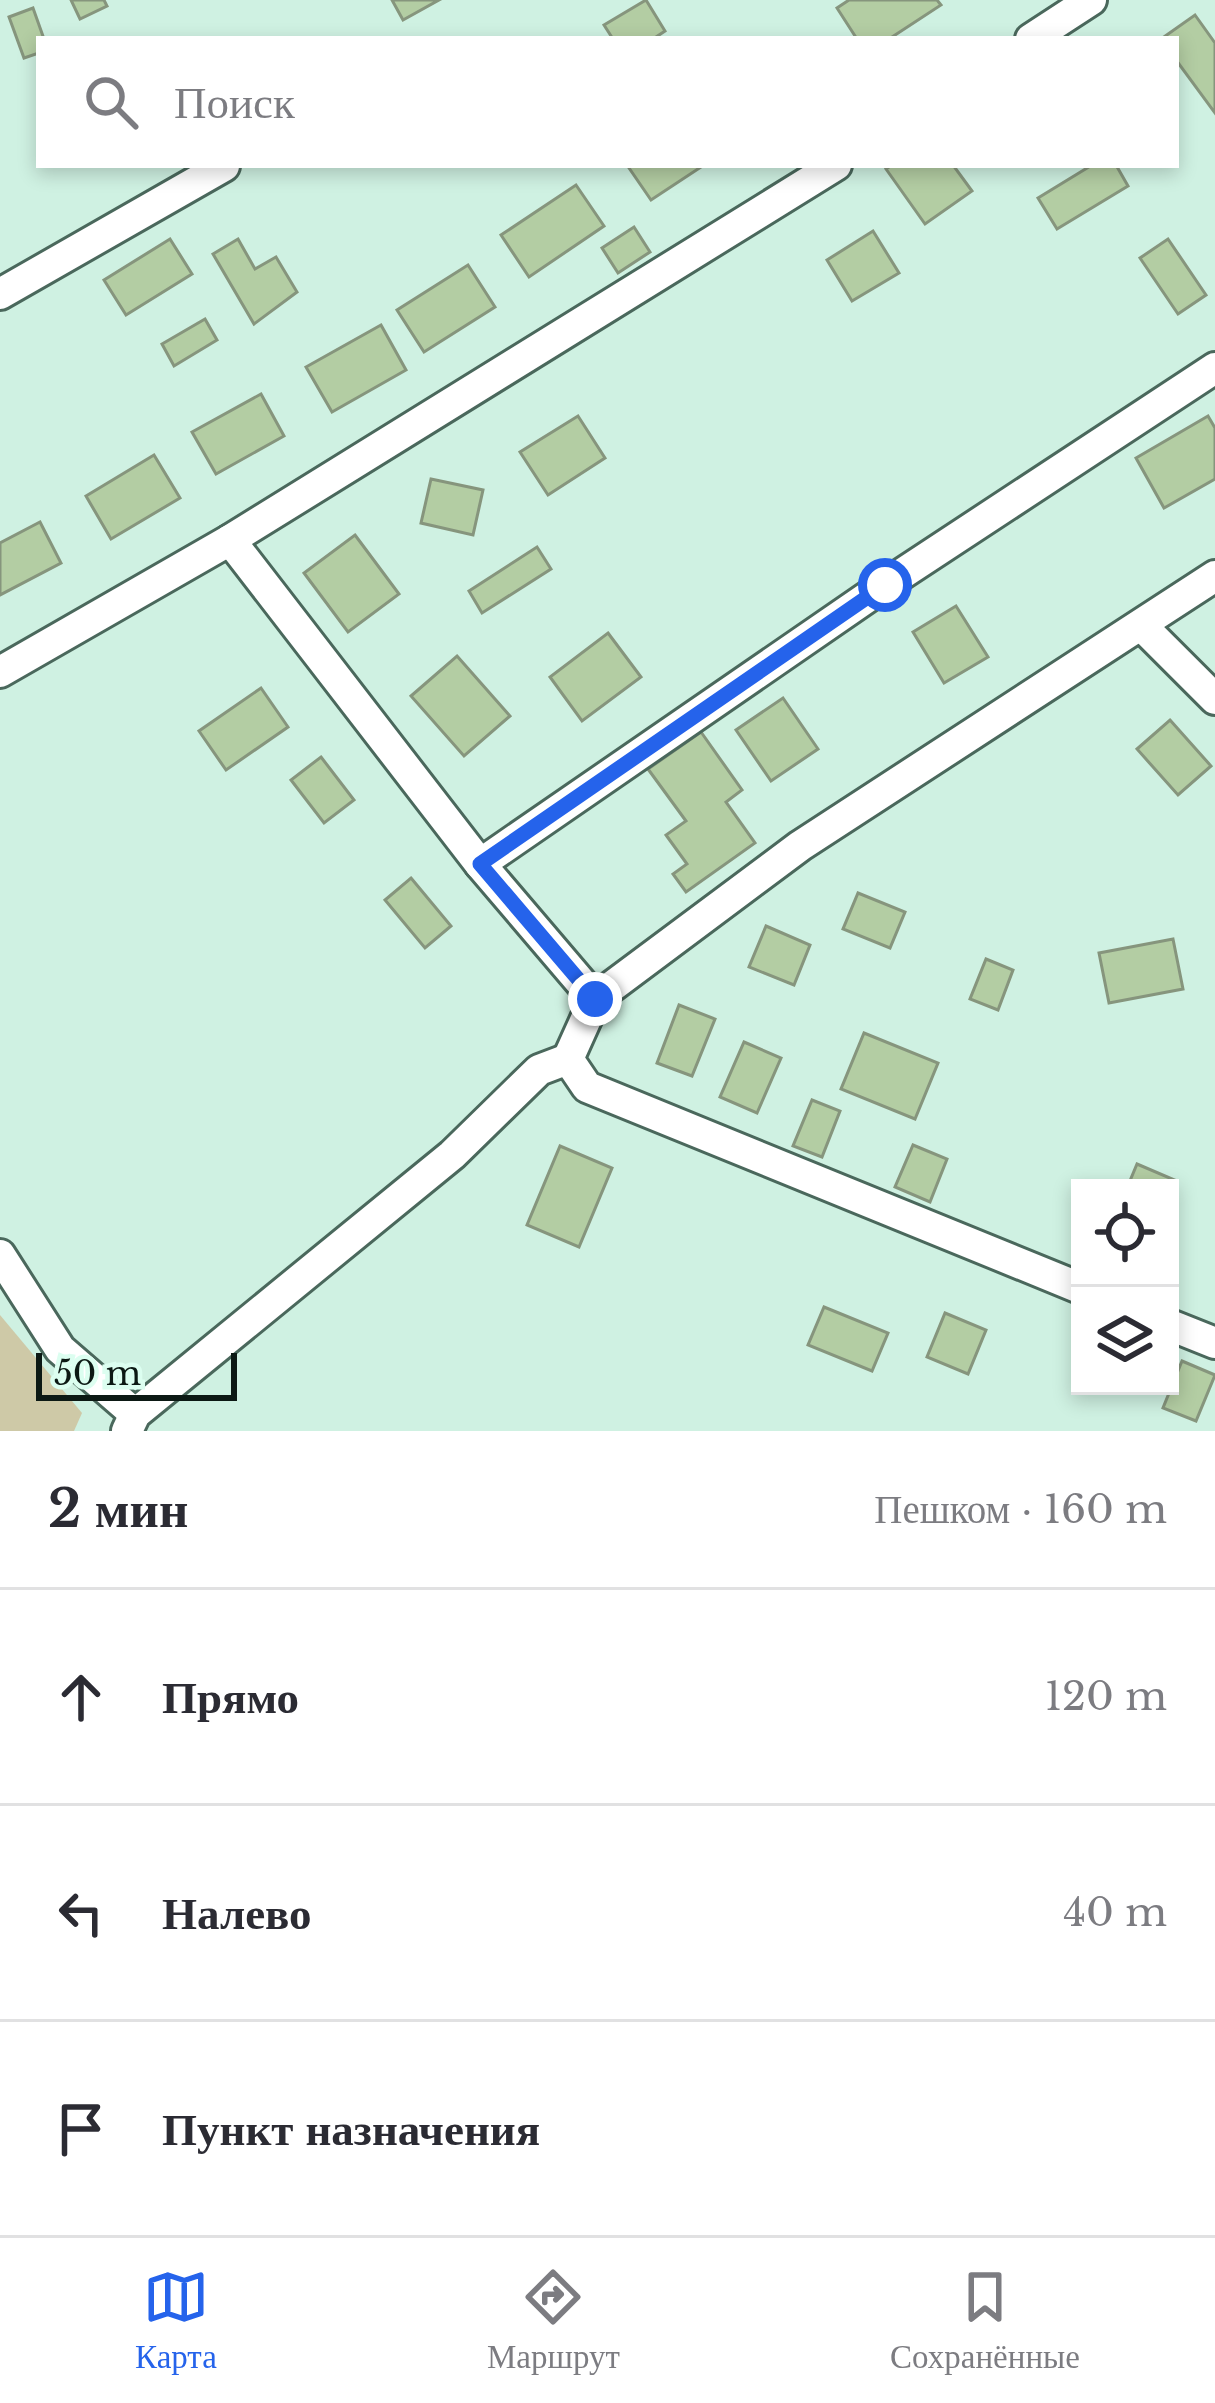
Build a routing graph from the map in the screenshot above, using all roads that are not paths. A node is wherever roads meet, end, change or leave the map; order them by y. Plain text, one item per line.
1 (1091, 0) edge
2 (1036, 36) edge
3 (220, 168) edge
4 (831, 168) edge
5 (0, 294) edge
6 (1215, 368) edge
7 (230, 540) junction
8 (1215, 577) edge
9 (1142, 626) junction
10 (0, 672) edge
11 (1215, 699) edge
12 (480, 864) junction
13 (595, 999) junction
14 (568, 1059) junction
15 (0, 1255) edge
16 (1078, 1287) edge
17 (1179, 1329) edge
18 (1215, 1343) edge
19 (131, 1423) edge

1 - 2 street
3 - 5 street
4 - 7 street
6 - 12 street
7 - 10 street
7 - 12 street
8 - 9 street
9 - 11 street
9 - 13 street
12 - 13 street
13 - 14 street
14 - 16 street
14 - 19 street
15 - 19 street
17 - 18 street

